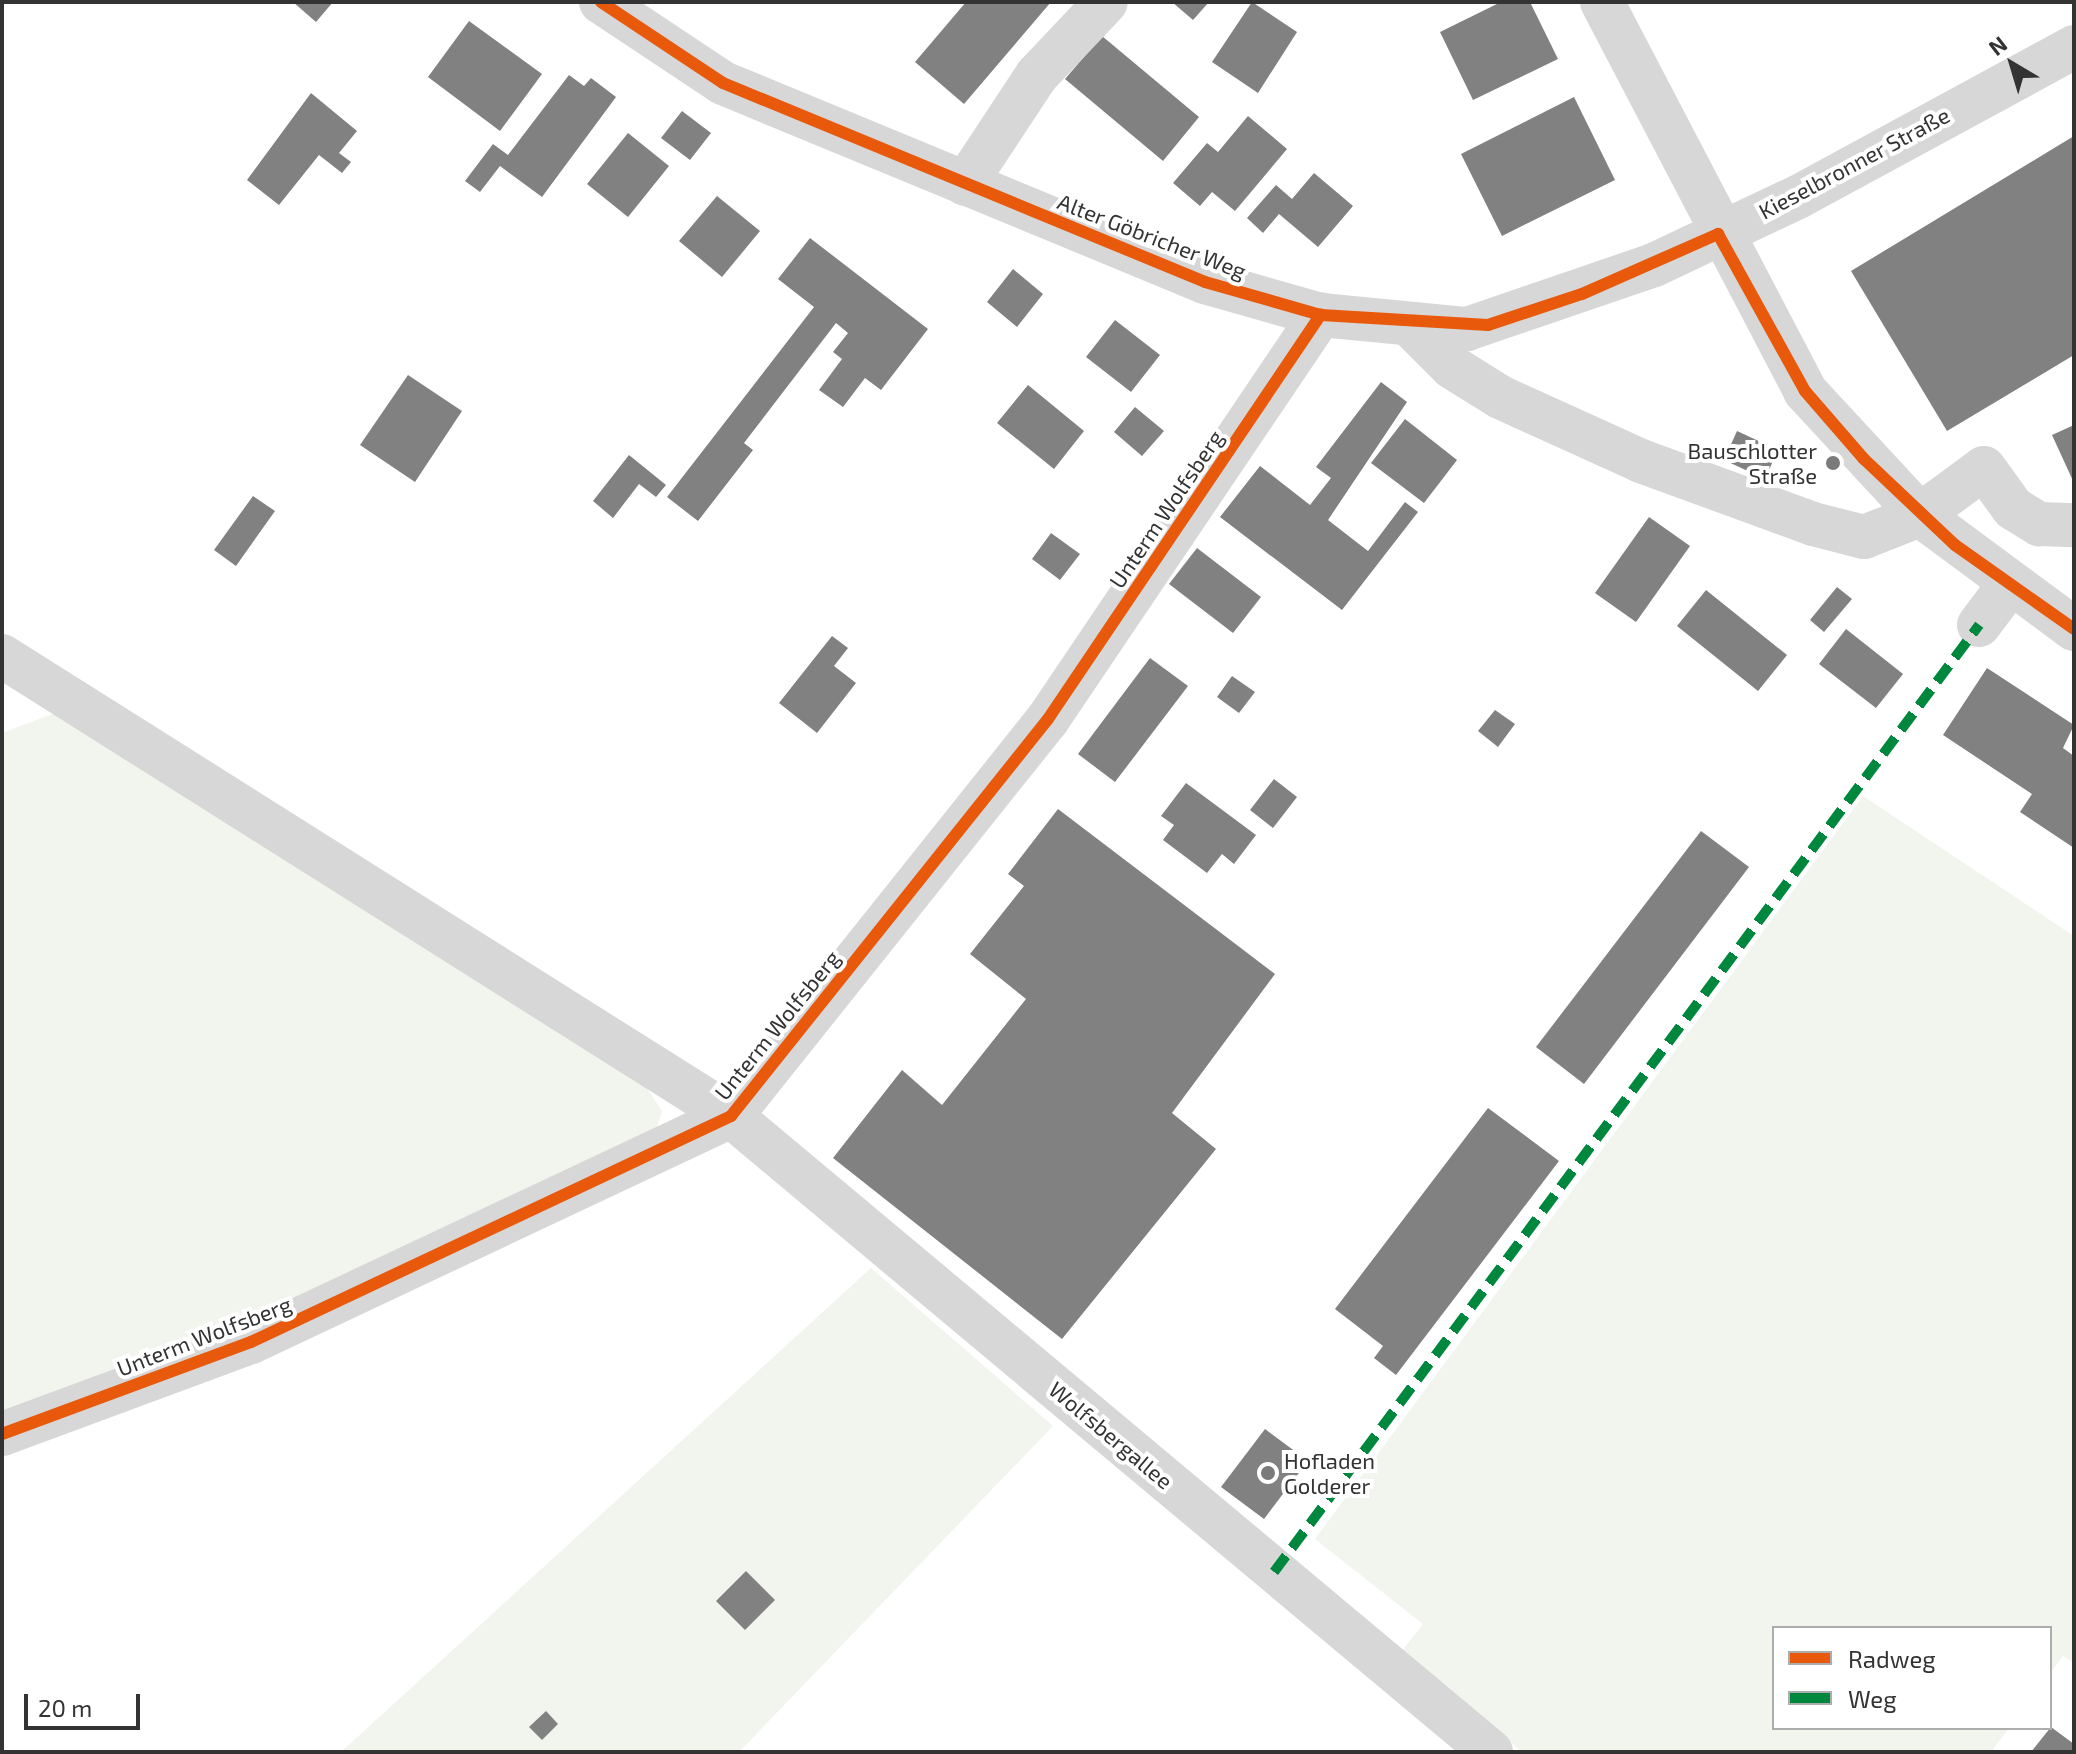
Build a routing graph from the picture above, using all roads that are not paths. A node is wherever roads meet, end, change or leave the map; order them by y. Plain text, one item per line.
1 (601, 2) edge
2 (1106, 2) edge
3 (1602, 2) edge
4 (2074, 47) edge
5 (965, 184) junction
6 (1718, 234) junction
7 (1321, 315) junction
8 (1411, 326) junction
9 (1920, 515) junction
10 (2074, 525) edge
11 (2009, 585) junction
12 (1979, 625) dead end
13 (2074, 629) edge
14 (2, 656) edge
15 (731, 1116) junction
16 (2, 1434) edge
17 (1491, 1752) edge

1 - 5 street, Alter Göbricher Weg
2 - 5 street
3 - 6 street
4 - 6 street, Kieselbronner Straße
5 - 7 street, Alter Göbricher Weg
6 - 8 street, Alter Göbricher Weg
6 - 9 street
7 - 8 street, Alter Göbricher Weg
7 - 15 street, Unterm Wolfsberg
8 - 9 street
9 - 10 street
9 - 11 street
11 - 12 street
11 - 13 street
14 - 15 street, Wolfsbergallee
15 - 16 street, Unterm Wolfsberg
15 - 17 street, Wolfsbergallee

